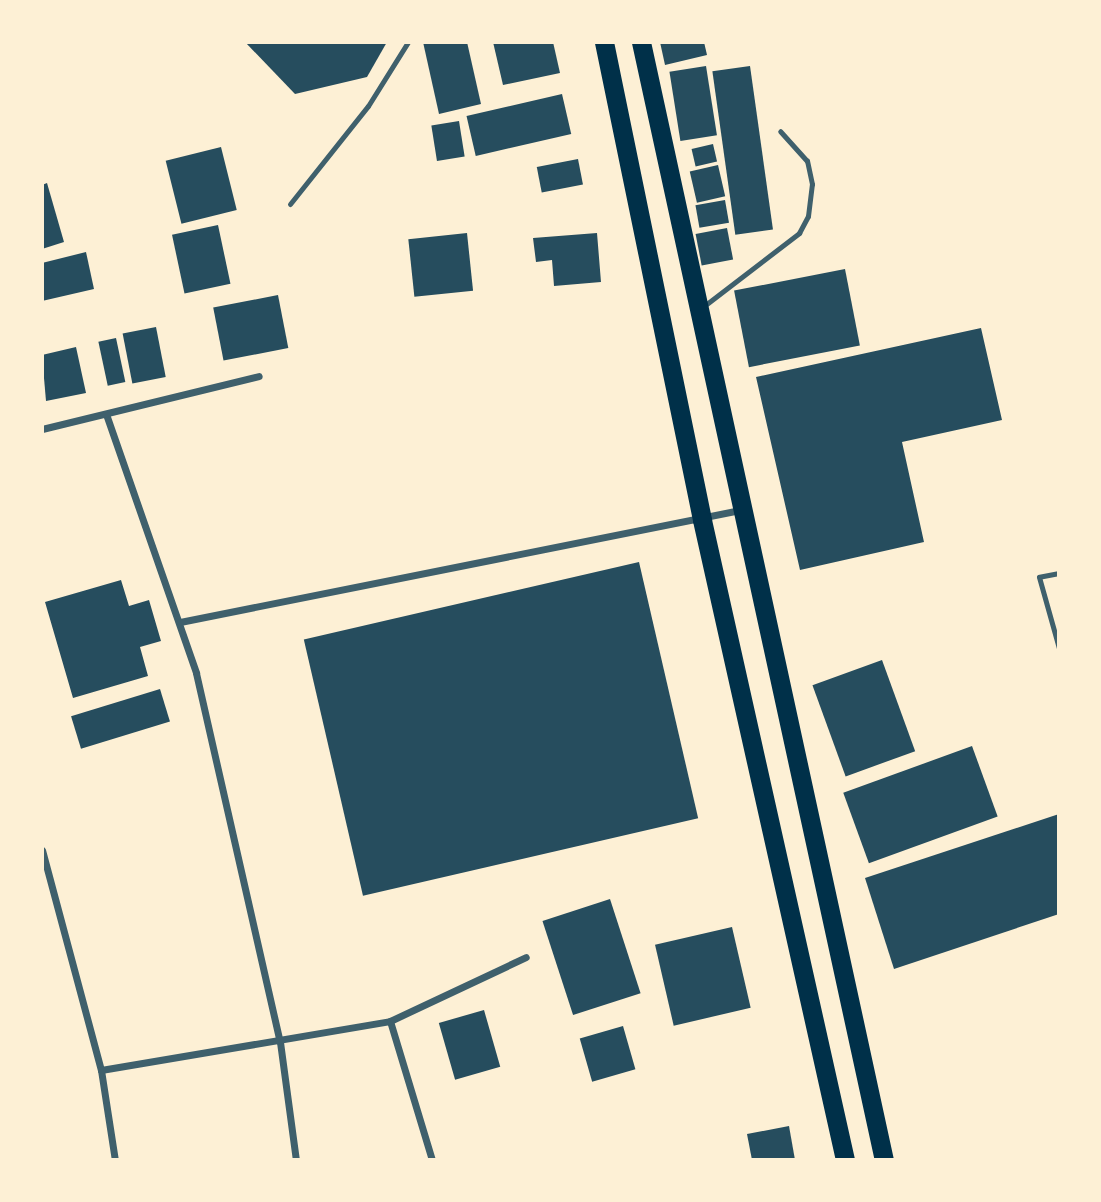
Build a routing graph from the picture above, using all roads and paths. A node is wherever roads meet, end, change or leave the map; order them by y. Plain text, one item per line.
1 (408, 42) edge
2 (604, 42) edge
3 (641, 42) edge
4 (780, 131) dead end
5 (290, 204) dead end
6 (698, 311) junction
7 (259, 376) dead end
8 (106, 414) junction
9 (42, 429) edge
10 (740, 510) junction
11 (702, 520) junction
12 (1059, 573) edge
13 (180, 622) junction
14 (1059, 648) edge
15 (42, 850) edge
16 (526, 957) dead end
17 (390, 1021) junction
18 (281, 1042) junction
19 (101, 1070) junction
20 (115, 1160) edge
21 (296, 1160) edge
22 (432, 1160) edge
23 (845, 1160) edge
24 (884, 1160) edge

1 - 5 lane
2 - 11 highway
3 - 6 highway
4 - 6 lane
6 - 10 highway
7 - 8 street
8 - 9 street
8 - 13 street
10 - 11 street
10 - 24 highway
11 - 13 street
11 - 23 highway
12 - 14 lane
13 - 18 street
15 - 19 street
16 - 17 street
17 - 18 street
17 - 22 street
18 - 19 street
18 - 21 street
19 - 20 street

